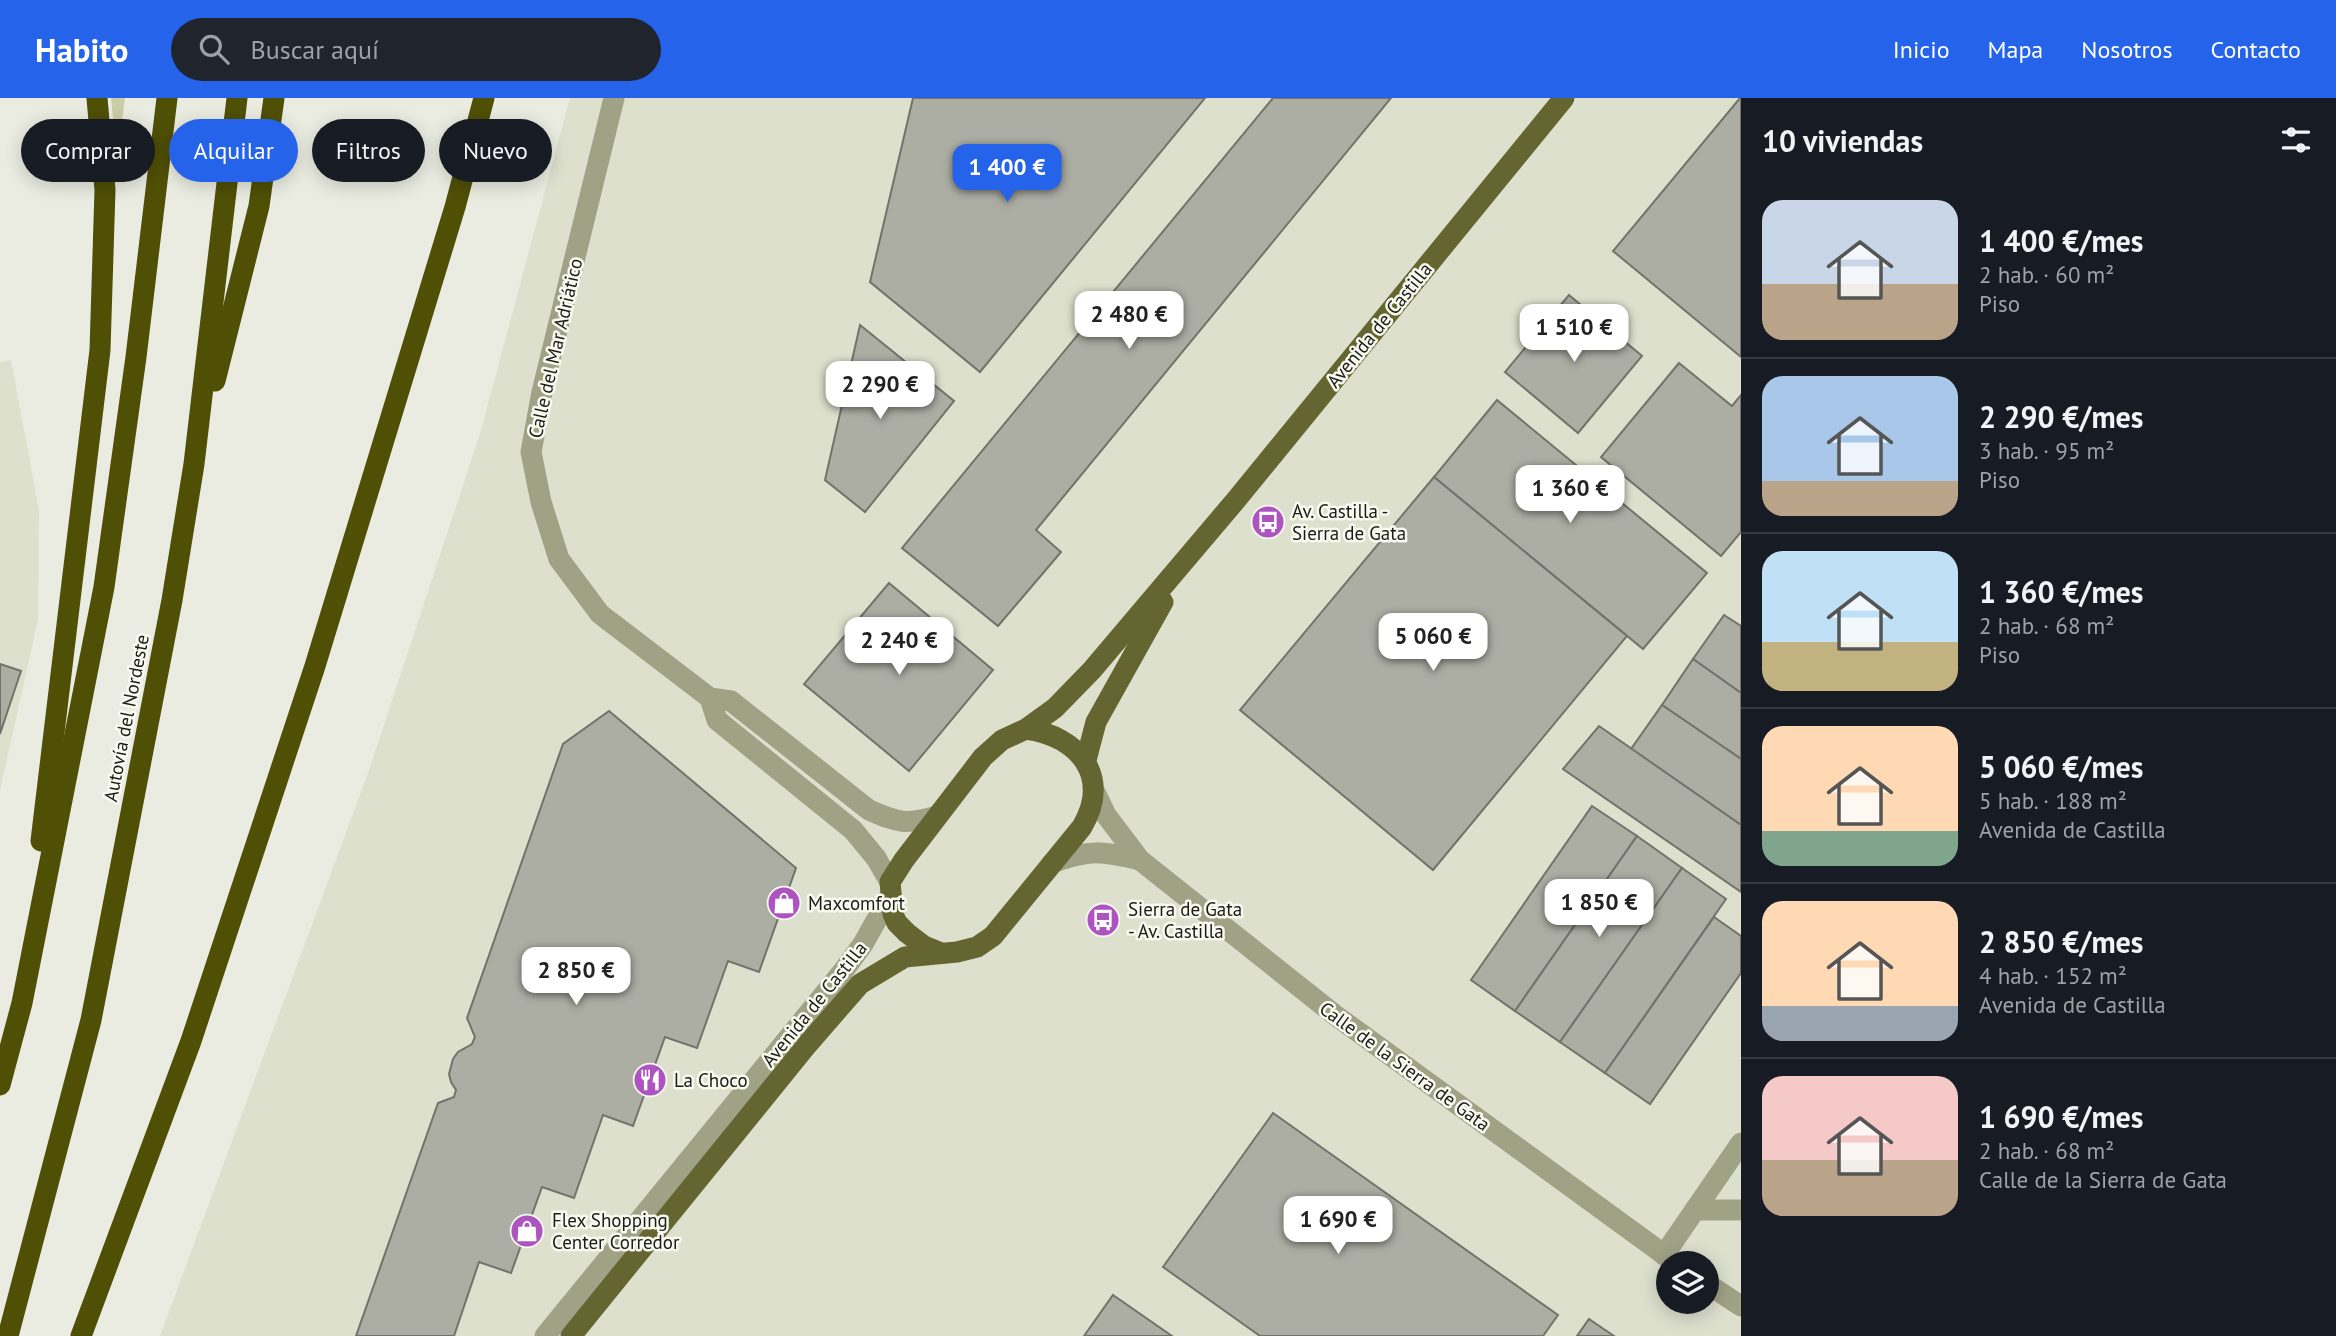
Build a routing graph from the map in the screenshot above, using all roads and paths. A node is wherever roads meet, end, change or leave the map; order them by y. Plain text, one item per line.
1 (97, 98) edge
2 (167, 98) edge
3 (237, 98) edge
4 (274, 98) edge
5 (484, 98) edge
6 (614, 98) edge
7 (1564, 98) edge
8 (194, 464) junction
9 (1193, 552) junction
10 (710, 698) junction
11 (1026, 729) junction
12 (1086, 760) junction
13 (1093, 788) junction
14 (937, 816) junction
15 (1140, 860) junction
16 (1052, 863) junction
17 (890, 889) junction
18 (940, 953) junction
19 (22, 1003) junction
20 (0, 1085) edge
21 (1741, 1143) edge
22 (1695, 1210) junction
23 (1741, 1210) edge
24 (1660, 1251) edge
25 (1675, 1251) edge
26 (1719, 1292) edge
27 (1741, 1306) edge
28 (9, 1336) edge
29 (81, 1336) edge
30 (545, 1336) edge
31 (571, 1336) edge

1 - 19 highway
2 - 19 highway
3 - 8 highway, Autovía del Nordeste
4 - 8 highway
5 - 29 highway
6 - 10 street, Calle del Mar Adriático
7 - 9 main road, Avenida de Castilla
8 - 28 highway, Autovía del Nordeste
9 - 11 main road, Avenida de Castilla
9 - 12 main road, Avenida de Castilla
10 - 14 street, Calle del Mar Adriático
10 - 17 street, Calle del Mar Adriático
11 - 12 main road
11 - 14 main road, Avenida de Castilla
12 - 13 main road
13 - 15 street, Calle de la Sierra de Gata
13 - 16 main road, Avenida de Castilla
14 - 17 main road, Avenida de Castilla
15 - 16 street, Calle de la Sierra de Gata
15 - 24 street, Calle de la Sierra de Gata
16 - 18 main road, Avenida de Castilla
17 - 18 main road
17 - 30 street, Avenida de Castilla
18 - 31 main road, Avenida de Castilla
19 - 20 highway
21 - 22 street
22 - 23 street
22 - 25 street
26 - 27 street

